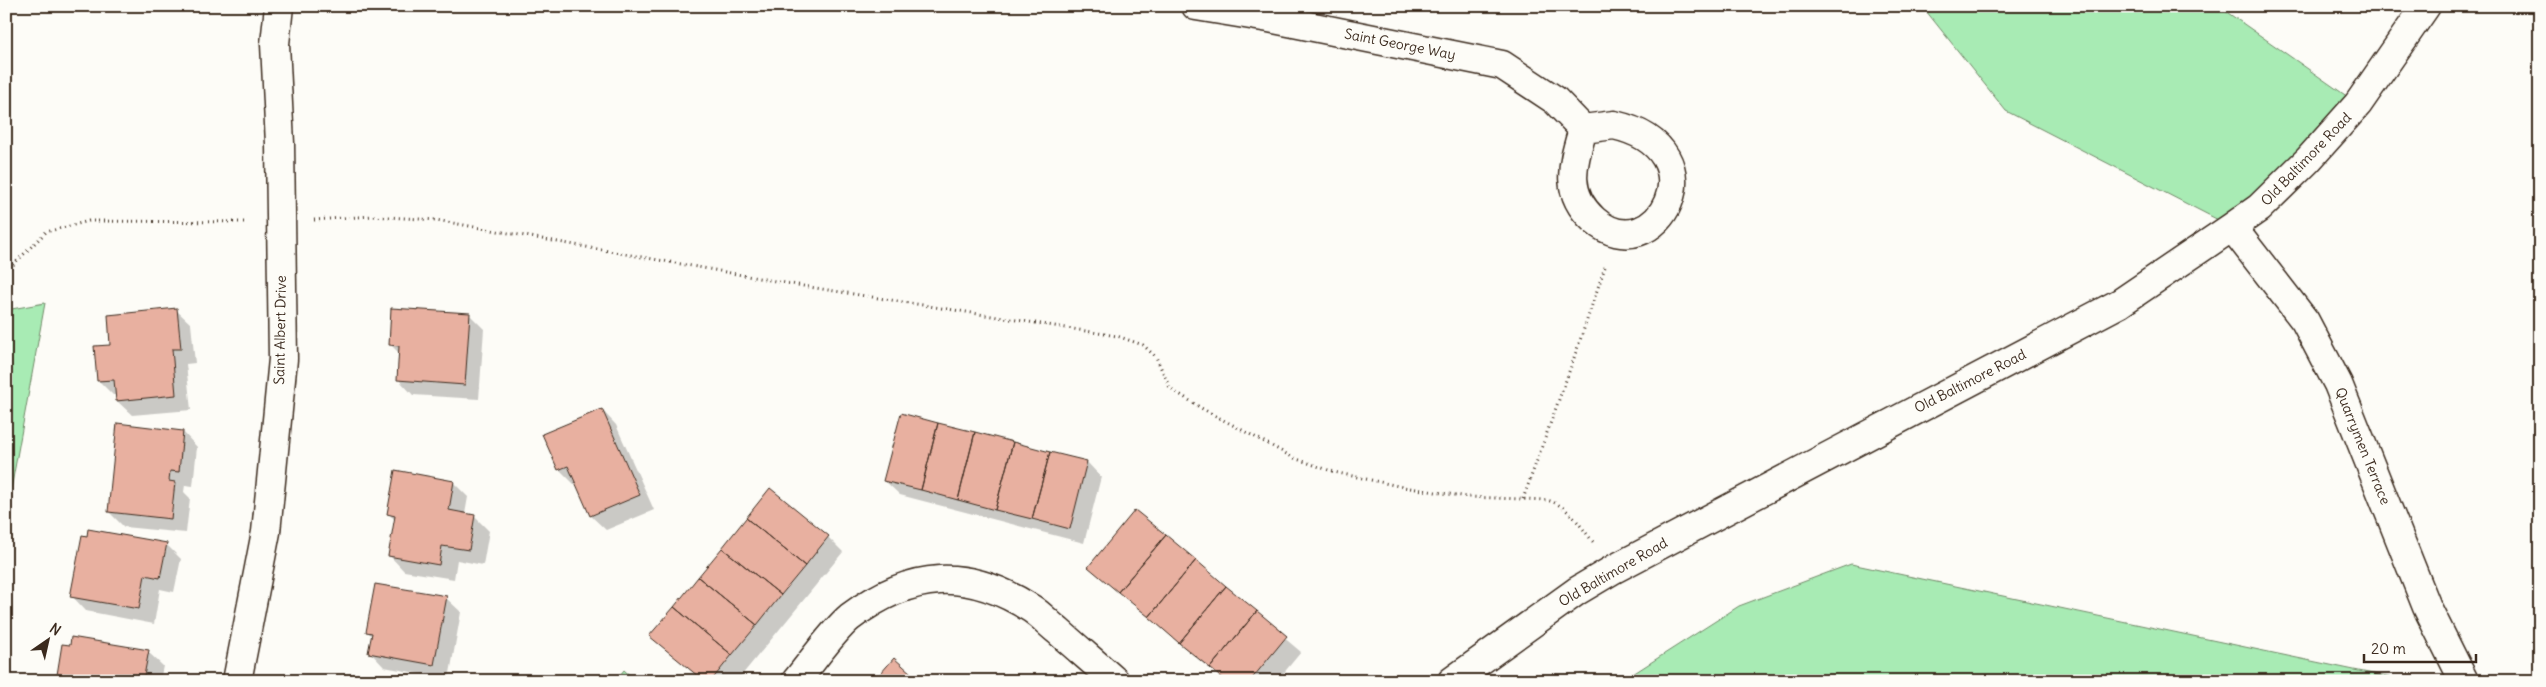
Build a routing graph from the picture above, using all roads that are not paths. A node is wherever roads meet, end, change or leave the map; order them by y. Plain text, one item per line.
1 (279, 6) edge
2 (1196, 6) edge
3 (2426, 6) edge
4 (1270, 12) edge
5 (1582, 129) junction
6 (2232, 227) junction
7 (237, 681) edge
8 (796, 681) edge
9 (1115, 681) edge
10 (1452, 681) edge
11 (2464, 681) edge

1 - 7 street, Saint Albert Drive
2 - 4 street, Saint George Way
3 - 6 street, Old Baltimore Road
4 - 5 street, Saint George Way
5 - 5 street
6 - 10 street, Old Baltimore Road
6 - 11 street, Quarrymen Terrace
8 - 9 street

